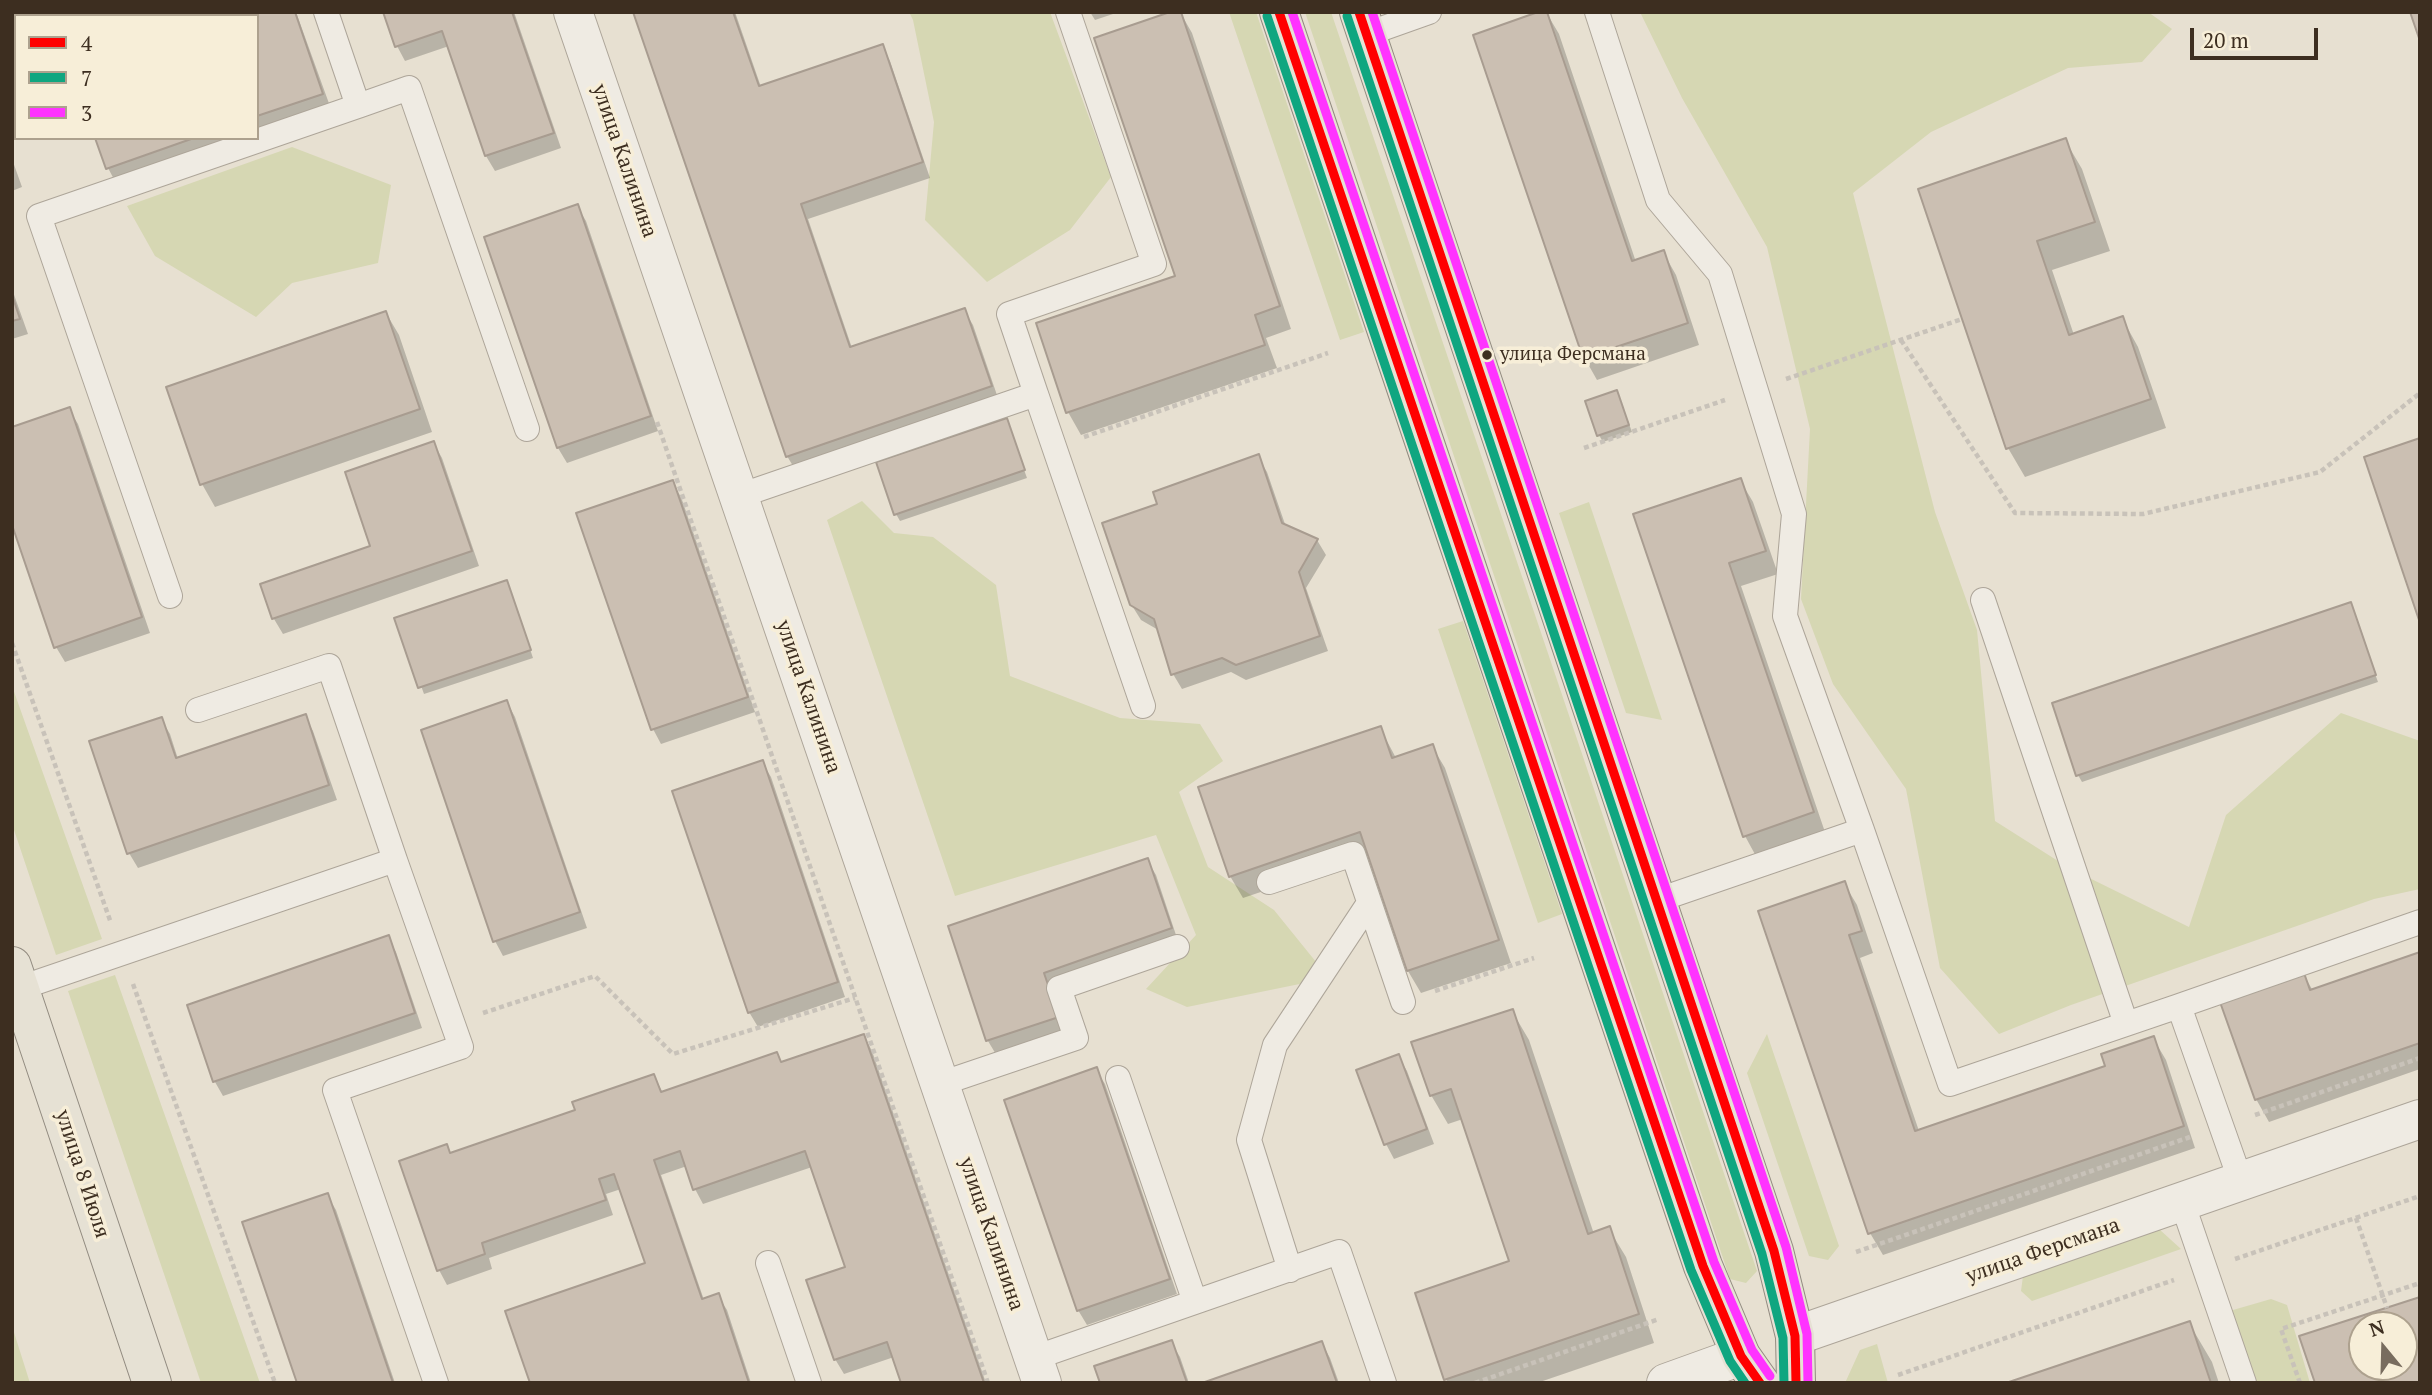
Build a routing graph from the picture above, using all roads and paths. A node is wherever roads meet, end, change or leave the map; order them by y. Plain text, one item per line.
1 (326, 12) edge
2 (573, 12) edge
3 (1068, 12) edge
4 (1279, 12) edge
5 (1429, 12) edge
6 (1597, 12) edge
7 (1363, 23) edge
8 (358, 106) junction
9 (1901, 340) dead end
10 (1328, 353) dead end
11 (2420, 393) edge
12 (1036, 394) junction
13 (657, 422) dead end
14 (527, 429) dead end
15 (1054, 447) junction
16 (739, 496) junction
17 (170, 596) dead end
18 (1983, 600) dead end
19 (12, 643) edge
20 (1143, 706) dead end
21 (198, 710) dead end
22 (1862, 830) junction
23 (395, 860) junction
24 (1269, 882) dead end
25 (1658, 900) junction
26 (1369, 903) junction
27 (2420, 922) edge
28 (1177, 947) dead end
29 (122, 953) junction
30 (1534, 958) dead end
31 (16, 977) edge
32 (855, 998) junction
33 (1403, 1002) joint
34 (2179, 1006) junction
35 (479, 1014) dead end
36 (2126, 1024) junction
37 (2420, 1058) edge
38 (1118, 1078) dead end
39 (940, 1084) junction
40 (2420, 1119) edge
41 (2221, 1127) junction
42 (2241, 1182) junction
43 (2420, 1196) edge
44 (2182, 1202) junction
45 (2356, 1218) junction
46 (1856, 1252) dead end
47 (768, 1263) dead end
48 (1290, 1269) junction
49 (2205, 1269) junction
50 (2420, 1283) edge
51 (2383, 1296) junction
52 (1195, 1302) junction
53 (2387, 1308) dead end
54 (1659, 1320) dead end
55 (1795, 1336) junction
56 (1751, 1369) edge
57 (1038, 1370) edge
58 (1898, 1375) dead end
59 (152, 1383) edge
60 (275, 1383) edge
61 (436, 1383) edge
62 (809, 1383) edge
63 (988, 1383) edge
64 (1384, 1383) edge
65 (1475, 1383) edge
66 (1666, 1383) edge
67 (1796, 1383) edge
68 (2244, 1383) edge
69 (2300, 1383) edge

1 - 8 lane
2 - 16 street, улица Калинина
3 - 12 lane
4 - 56 main road
5 - 7 lane
6 - 22 lane
7 - 25 main road
8 - 14 lane
8 - 17 lane
9 - 11 path
10 - 15 path
12 - 15 lane
12 - 16 lane
13 - 32 path
15 - 20 lane
16 - 39 street, улица Калинина
18 - 36 lane
19 - 29 path
21 - 23 lane
22 - 25 lane
22 - 36 lane
23 - 29 lane
23 - 61 lane
24 - 26 lane
25 - 55 main road
26 - 33 lane
26 - 48 lane
27 - 34 lane
28 - 39 lane
29 - 31 lane
29 - 60 path
30 - 33 path
31 - 59 main road, улица 8 Июля
32 - 35 path
32 - 63 path
34 - 36 lane
34 - 41 lane
37 - 41 path
38 - 52 lane
39 - 57 street, улица Калинина
40 - 42 street, улица Ферсмана
41 - 42 lane
41 - 46 path
42 - 44 street, улица Ферсмана
43 - 45 path
44 - 49 lane
44 - 55 street, улица Ферсмана
45 - 49 path
45 - 51 path
47 - 62 lane
48 - 52 lane
48 - 64 lane
49 - 58 path
49 - 68 lane
50 - 51 path
51 - 53 path
51 - 69 path
52 - 57 lane
54 - 65 path
55 - 56 main road, улица Ферсмана
55 - 67 main road
56 - 66 street, улица Ферсмана

